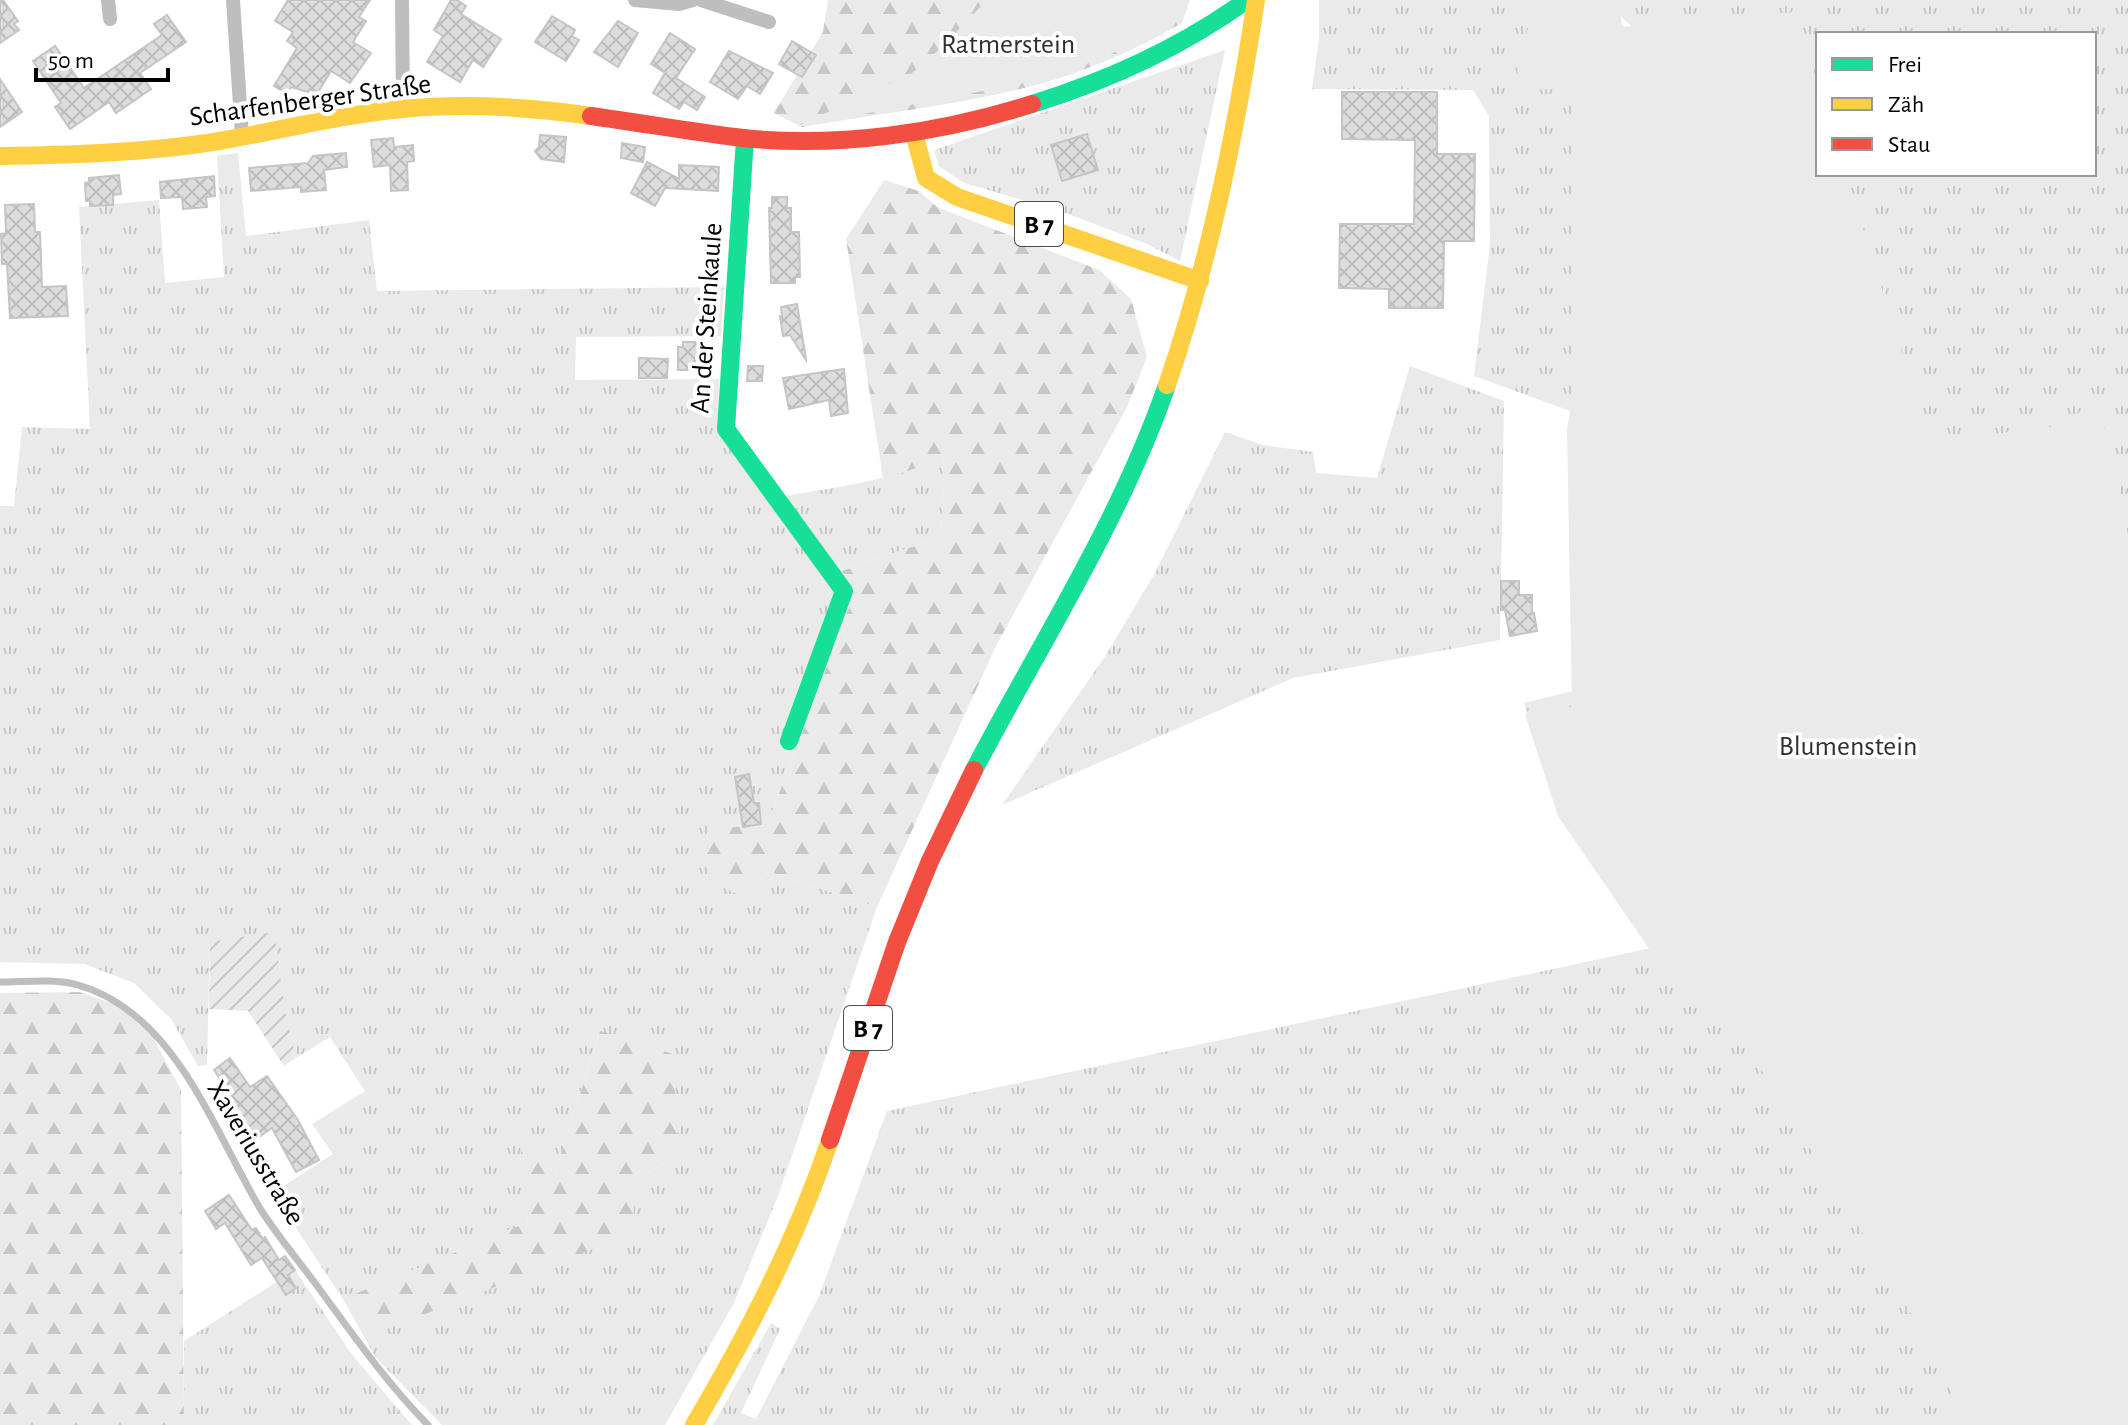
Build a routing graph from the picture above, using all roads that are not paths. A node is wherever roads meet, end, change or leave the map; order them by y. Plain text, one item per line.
1 (108, 0) edge
2 (233, 0) edge
3 (402, 0) edge
4 (635, 0) edge
5 (693, 0) edge
6 (701, 0) edge
7 (1247, 0) edge
8 (1256, 0) edge
9 (110, 19) dead end
10 (769, 22) dead end
11 (403, 109) junction
12 (914, 133) junction
13 (242, 135) junction
14 (745, 138) junction
15 (0, 156) edge
16 (1200, 281) junction
17 (789, 741) dead end
18 (0, 982) edge
19 (428, 1425) edge
20 (694, 1425) edge

1 - 9 street
2 - 13 street
3 - 11 street
4 - 5 street
6 - 10 street
7 - 12 street, Scharfenberger Straße
8 - 16 street, B 7
11 - 13 street, Scharfenberger Straße
11 - 14 street, Scharfenberger Straße
12 - 14 street, Scharfenberger Straße
12 - 16 street, B 7
13 - 15 street, Scharfenberger Straße
14 - 17 street, An der Steinkaule
16 - 20 street, B 7
18 - 19 lane, Xaveriusstraße

